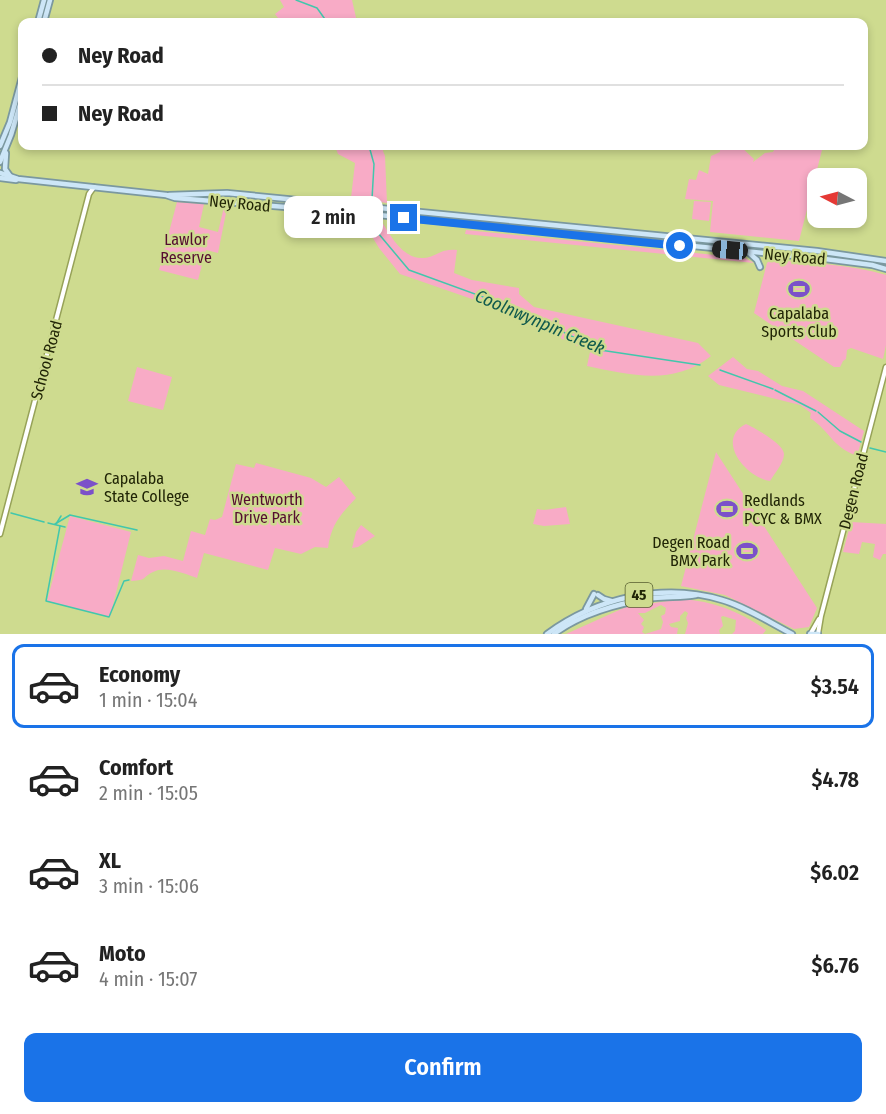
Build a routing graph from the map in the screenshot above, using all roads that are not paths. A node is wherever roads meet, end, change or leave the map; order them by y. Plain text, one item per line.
1 (44, 0) edge
2 (50, 0) edge
3 (39, 18) edge
4 (45, 18) edge
5 (18, 92) edge
6 (18, 110) edge
7 (0, 146) edge
8 (5, 151) junction
9 (0, 162) edge
10 (0, 173) edge
11 (10, 178) junction
12 (0, 181) edge
13 (94, 188) junction
14 (166, 195) junction
15 (348, 212) junction
16 (359, 228) dead end
17 (748, 252) junction
18 (886, 261) edge
19 (760, 267) dead end
20 (886, 269) edge
21 (886, 367) edge
22 (0, 534) edge
23 (696, 595) junction
24 (613, 601) junction
25 (584, 611) junction
26 (821, 616) junction
27 (547, 634) edge
28 (554, 634) edge
29 (792, 634) edge
30 (811, 634) edge
31 (818, 634) edge

1 - 3 main road
2 - 4 main road
5 - 7 main road
6 - 8 main road
8 - 9 main road
8 - 11 main road
10 - 11 main road, Ney Road
11 - 12 main road
11 - 13 main road, Ney Road
13 - 14 main road, Ney Road
13 - 22 street, School Road
14 - 15 main road, Ney Road
14 - 18 main road, Ney Road
15 - 16 main road
15 - 17 main road, Ney Road
17 - 19 main road
17 - 20 main road, Ney Road
21 - 26 street, Degen Road
23 - 24 main road, 45
23 - 28 main road, 45
23 - 29 main road, 45
24 - 25 main road, 45
24 - 25 main road
25 - 27 main road, 45
26 - 30 street, Degen Road
26 - 31 street, Degen Road
30 - 31 main road

